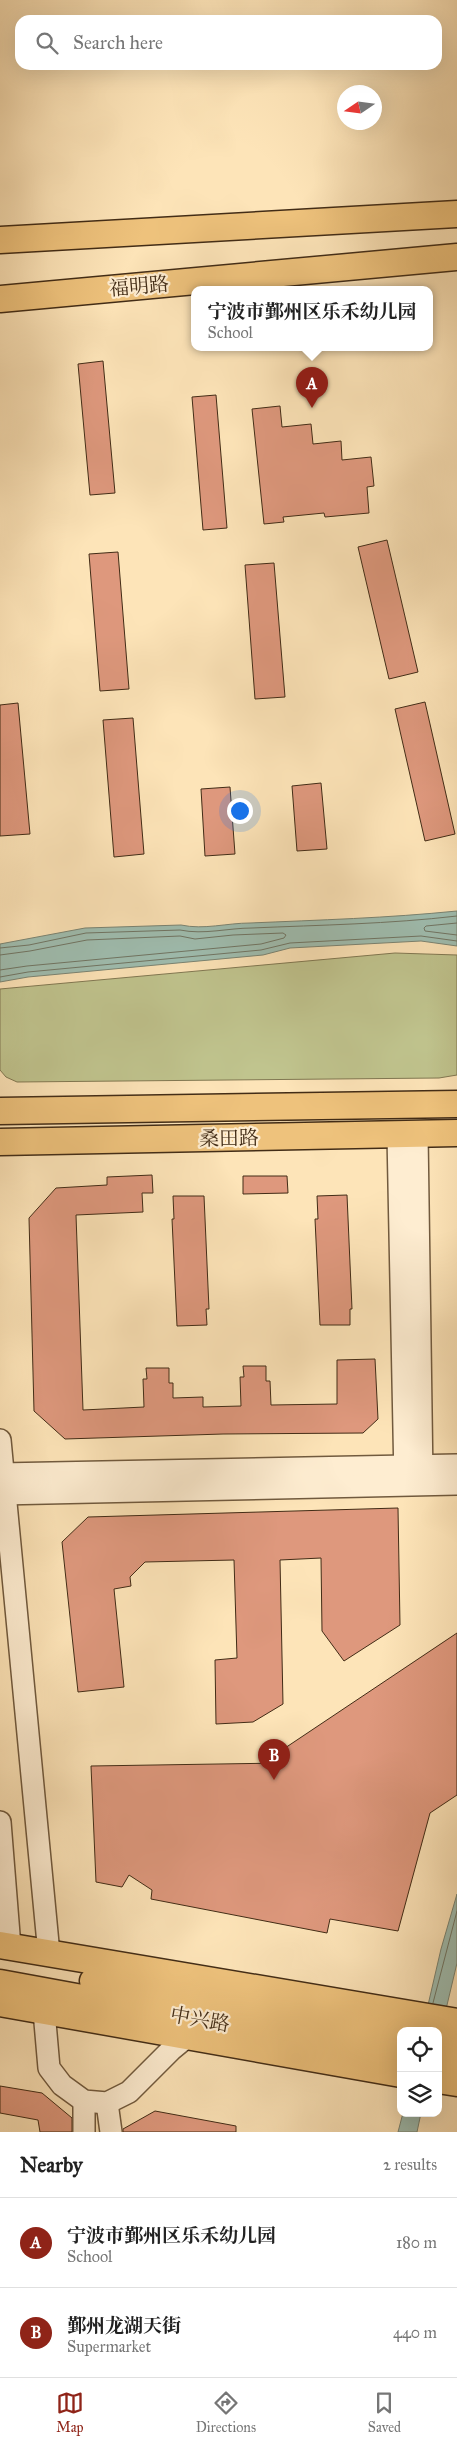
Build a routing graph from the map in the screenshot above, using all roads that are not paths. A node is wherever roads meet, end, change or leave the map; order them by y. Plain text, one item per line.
1 (457, 214) edge
2 (0, 240) edge
3 (457, 257) edge
4 (0, 299) edge
5 (457, 1104) edge
6 (0, 1111) edge
7 (408, 1134) junction
8 (457, 1134) edge
9 (0, 1142) edge
10 (0, 1440) edge
11 (457, 1465) edge
12 (413, 1475) junction
13 (2, 1484) edge
14 (457, 1484) edge
15 (0, 1822) edge
16 (3, 1952) edge
17 (49, 1954) junction
18 (0, 1983) edge
19 (0, 2003) edge
20 (44, 2011) junction
21 (457, 2022) edge
22 (397, 2035) edge
23 (188, 2036) junction
24 (370, 2040) junction
25 (442, 2040) edge
26 (457, 2042) edge
27 (397, 2052) edge
28 (442, 2059) edge
29 (457, 2061) edge
30 (399, 2072) edge
31 (442, 2081) edge
32 (457, 2083) edge
33 (84, 2100) junction
34 (107, 2102) junction
35 (84, 2132) edge
36 (111, 2132) edge

1 - 2 main road
3 - 4 main road, 福明路
5 - 6 main road, 桑田路
7 - 8 main road, 桑田路
7 - 9 main road, 桑田路
7 - 12 street
10 - 13 street
11 - 12 street
12 - 13 street
12 - 14 street
13 - 17 street
15 - 16 street
16 - 17 main road
16 - 24 main road, 中兴路
17 - 24 main road
18 - 24 main road, 中兴路
19 - 20 main road
20 - 23 main road
20 - 33 street
21 - 24 main road, 中兴路
22 - 24 main road, 中兴路
23 - 24 main road
23 - 34 street
24 - 27 main road, 中兴路
24 - 30 main road, 中兴路
25 - 26 main road
28 - 29 main road
31 - 32 main road
33 - 34 street
33 - 35 street
34 - 36 street

